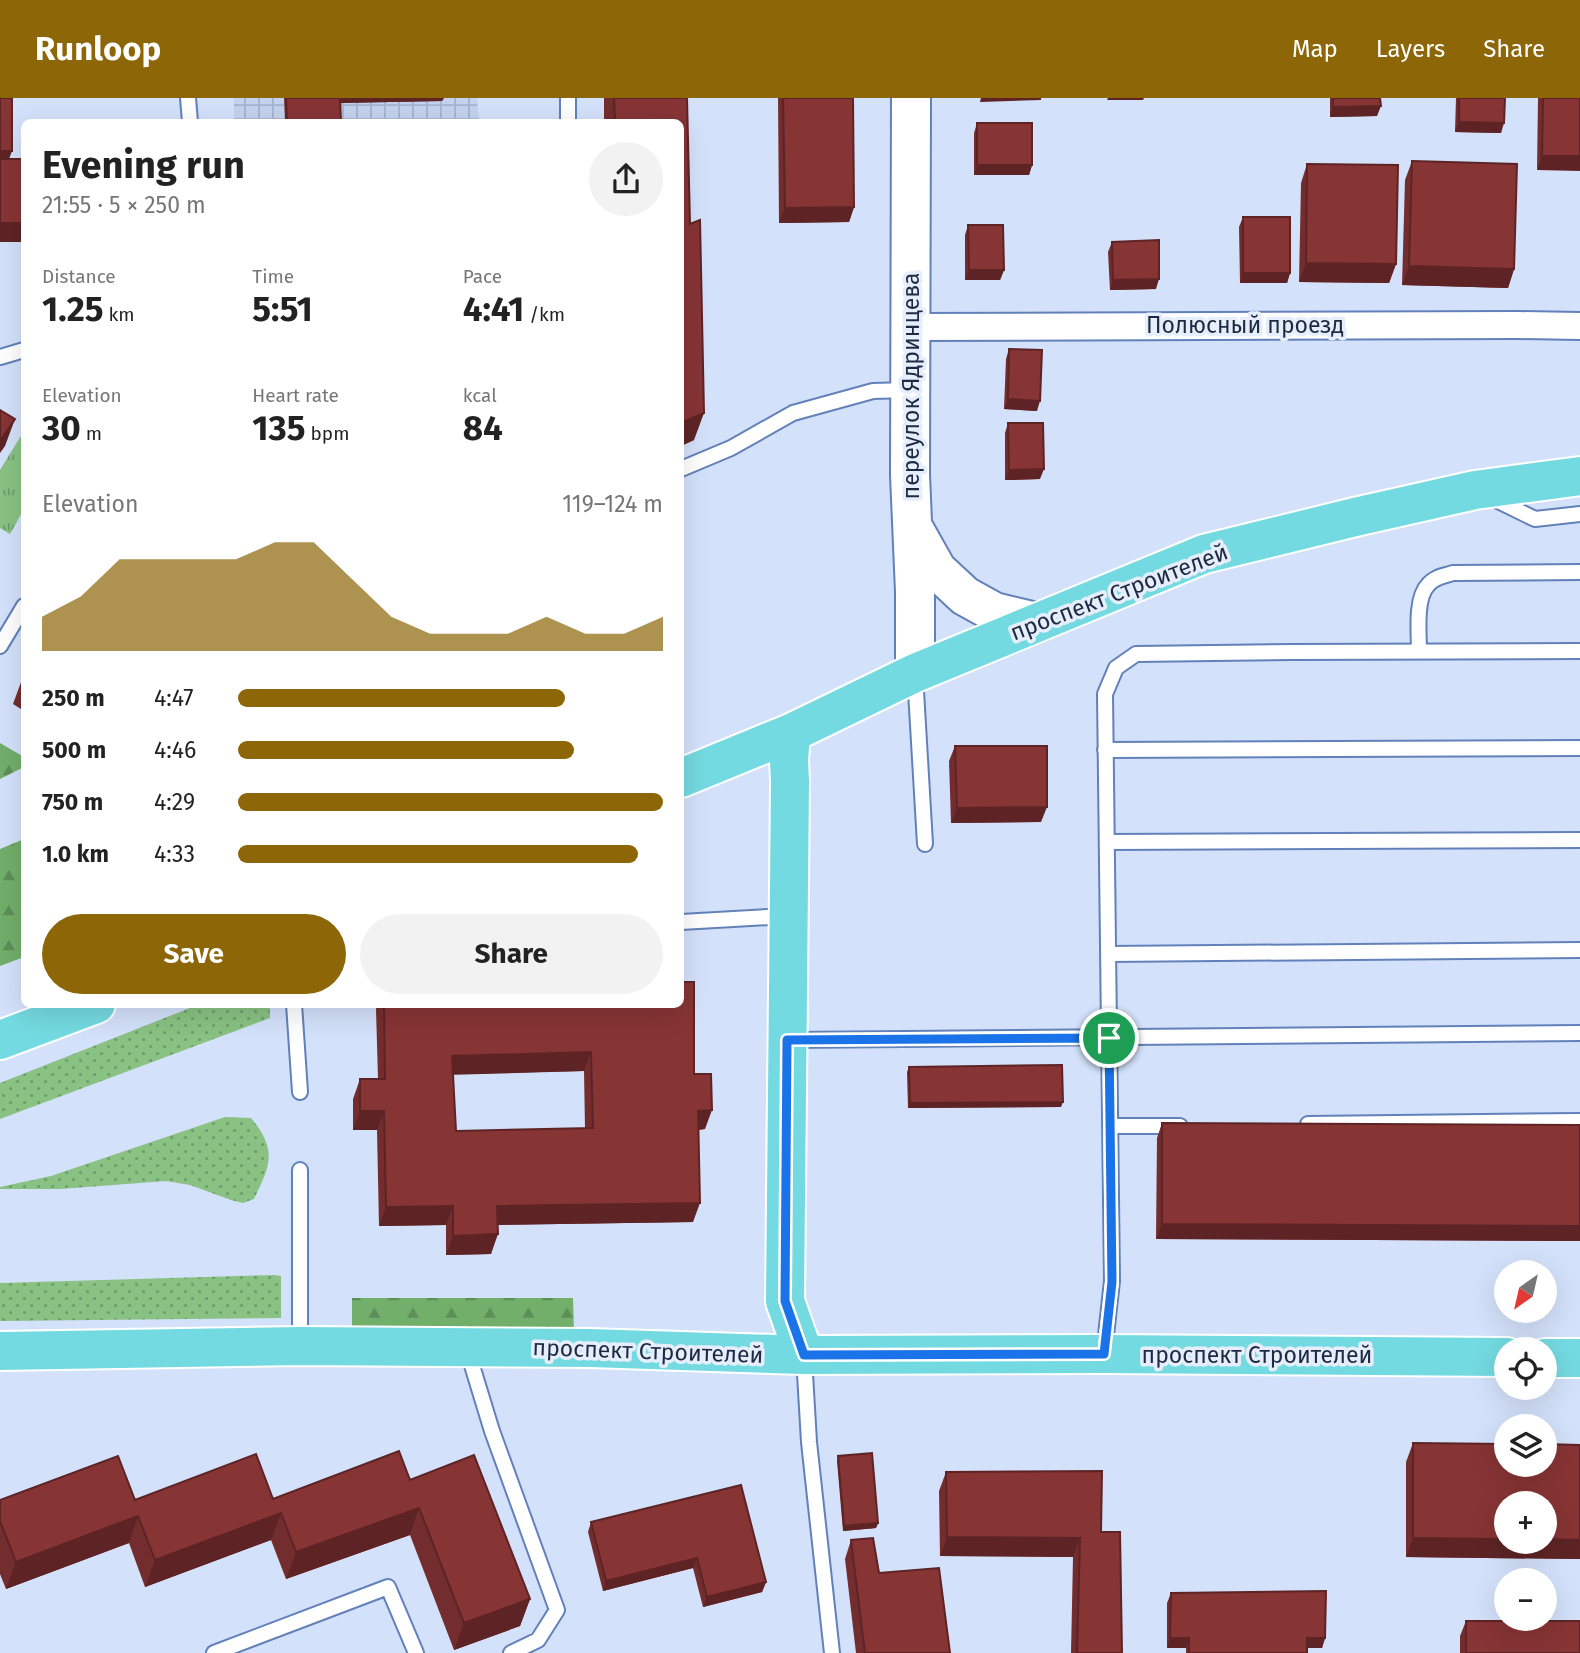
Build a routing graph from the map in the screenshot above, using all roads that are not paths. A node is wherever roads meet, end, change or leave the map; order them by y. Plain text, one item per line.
1 (188, 98) edge
2 (568, 98) edge
3 (911, 98) edge
4 (190, 119) edge
5 (568, 119) edge
6 (1580, 326) edge
7 (910, 327) junction
8 (21, 351) edge
9 (0, 356) edge
10 (910, 389) junction
11 (684, 468) edge
12 (1580, 475) edge
13 (1475, 490) junction
14 (1580, 514) edge
15 (911, 523) junction
16 (1580, 572) edge
17 (915, 592) junction
18 (21, 611) edge
19 (1036, 622) junction
20 (0, 646) edge
21 (1580, 651) edge
22 (1419, 652) junction
23 (915, 673) junction
24 (849, 705) junction
25 (791, 733) junction
26 (1580, 748) edge
27 (1105, 750) junction
28 (684, 777) edge
29 (1580, 840) edge
30 (1107, 842) junction
31 (925, 844) dead end
32 (788, 916) junction
33 (684, 922) edge
34 (1580, 950) edge
35 (1108, 954) junction
36 (85, 1008) edge
37 (294, 1008) edge
38 (1580, 1033) edge
39 (1109, 1038) junction
40 (0, 1040) edge
41 (787, 1040) junction
42 (300, 1092) dead end
43 (1580, 1121) edge
44 (1290, 1124) edge
45 (1193, 1125) edge
46 (1110, 1126) junction
47 (300, 1170) dead end
48 (300, 1346) junction
49 (467, 1348) junction
50 (0, 1351) edge
51 (1104, 1354) junction
52 (804, 1355) junction
53 (1494, 1357) edge
54 (1557, 1358) edge
55 (1580, 1358) edge
56 (214, 1653) edge
57 (416, 1653) edge
58 (511, 1653) edge
59 (832, 1653) edge

1 - 4 lane
2 - 5 lane
3 - 7 street, переулок Ядринцева
6 - 7 street, Полюсный проезд
7 - 10 street, переулок Ядринцева
8 - 9 lane
10 - 11 lane
10 - 15 street, переулок Ядринцева
12 - 13 main road, проспект Строителей
13 - 14 lane
13 - 19 main road, проспект Строителей
15 - 17 street, переулок Ядринцева
15 - 19 street
16 - 22 lane
17 - 23 street, переулок Ядринцева
17 - 24 street
18 - 20 lane
19 - 23 main road, проспект Строителей
21 - 22 lane
22 - 27 lane
23 - 24 main road, проспект Строителей
23 - 31 lane
24 - 25 main road, проспект Строителей
25 - 28 main road, проспект Строителей
25 - 32 main road
26 - 27 lane
27 - 30 lane
29 - 30 lane
30 - 35 lane
32 - 33 lane
32 - 41 main road
34 - 35 lane
35 - 39 lane
36 - 40 main road
37 - 42 lane
38 - 39 lane
39 - 41 lane
39 - 46 lane
41 - 52 main road
43 - 44 lane
45 - 46 lane
46 - 51 lane
47 - 48 lane
48 - 49 main road, проспект Строителей
48 - 50 main road, проспект Строителей
49 - 52 main road, проспект Строителей
49 - 58 lane
51 - 52 main road, проспект Строителей
51 - 53 main road, проспект Строителей
52 - 59 lane
54 - 55 main road
56 - 57 lane

